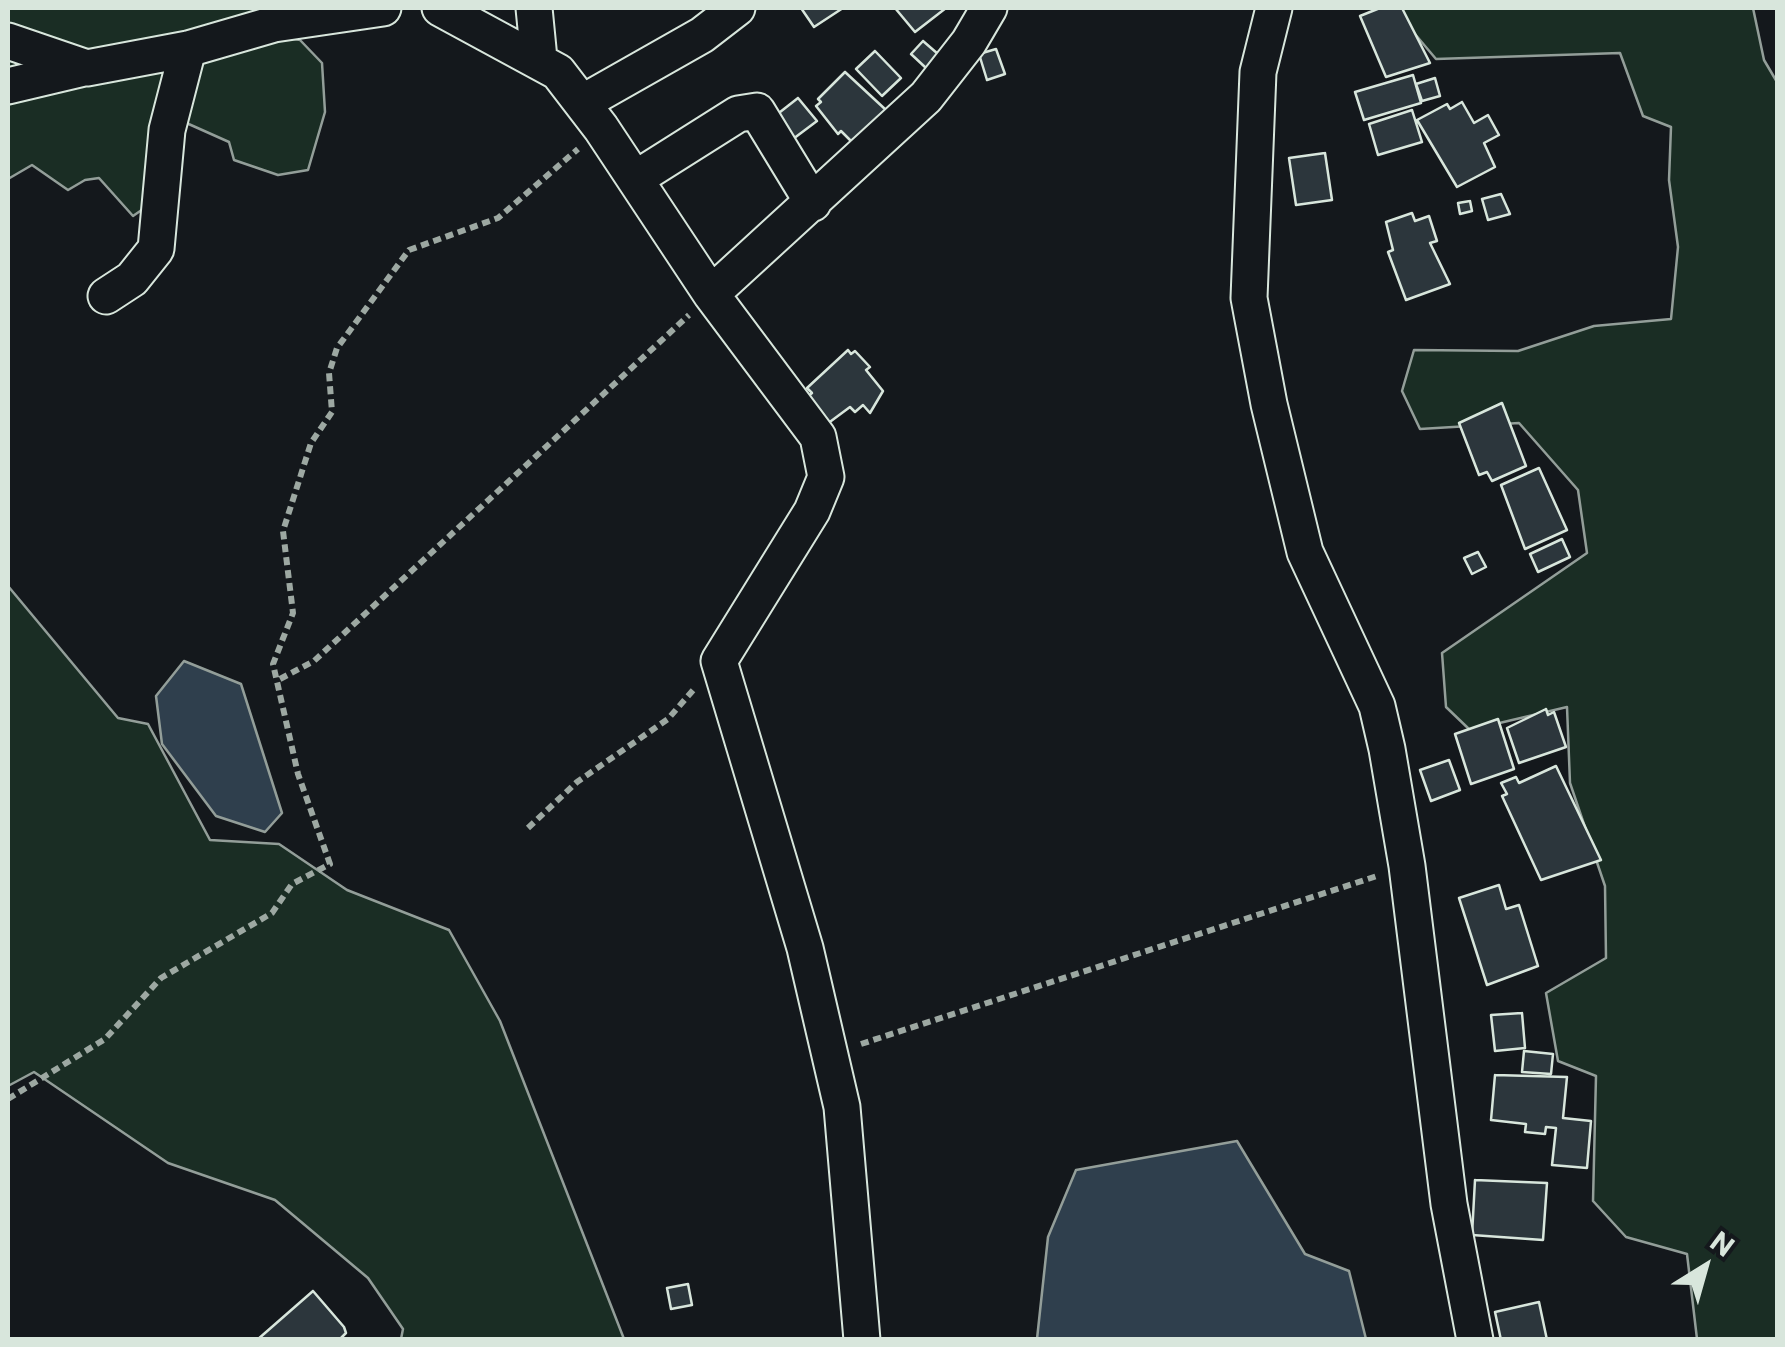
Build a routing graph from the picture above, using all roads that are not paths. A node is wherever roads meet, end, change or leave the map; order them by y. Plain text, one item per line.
1 (382, 8) edge
2 (440, 8) edge
3 (534, 8) edge
4 (737, 8) edge
5 (989, 8) edge
6 (1274, 8) edge
7 (276, 16) edge
8 (8, 41) edge
9 (188, 49) junction
10 (539, 59) junction
11 (87, 68) junction
12 (8, 86) edge
13 (591, 116) junction
14 (635, 179) junction
15 (813, 202) junction
16 (712, 294) junction
17 (106, 296) dead end
18 (862, 1340) edge
19 (1475, 1340) edge

1 - 7 street
2 - 10 street
3 - 10 street
4 - 13 street
5 - 15 street
6 - 19 street
7 - 9 street
8 - 11 street
9 - 11 street
9 - 17 street
10 - 13 street
11 - 12 street
13 - 14 street
14 - 15 street
14 - 16 street
15 - 16 street
16 - 18 street

